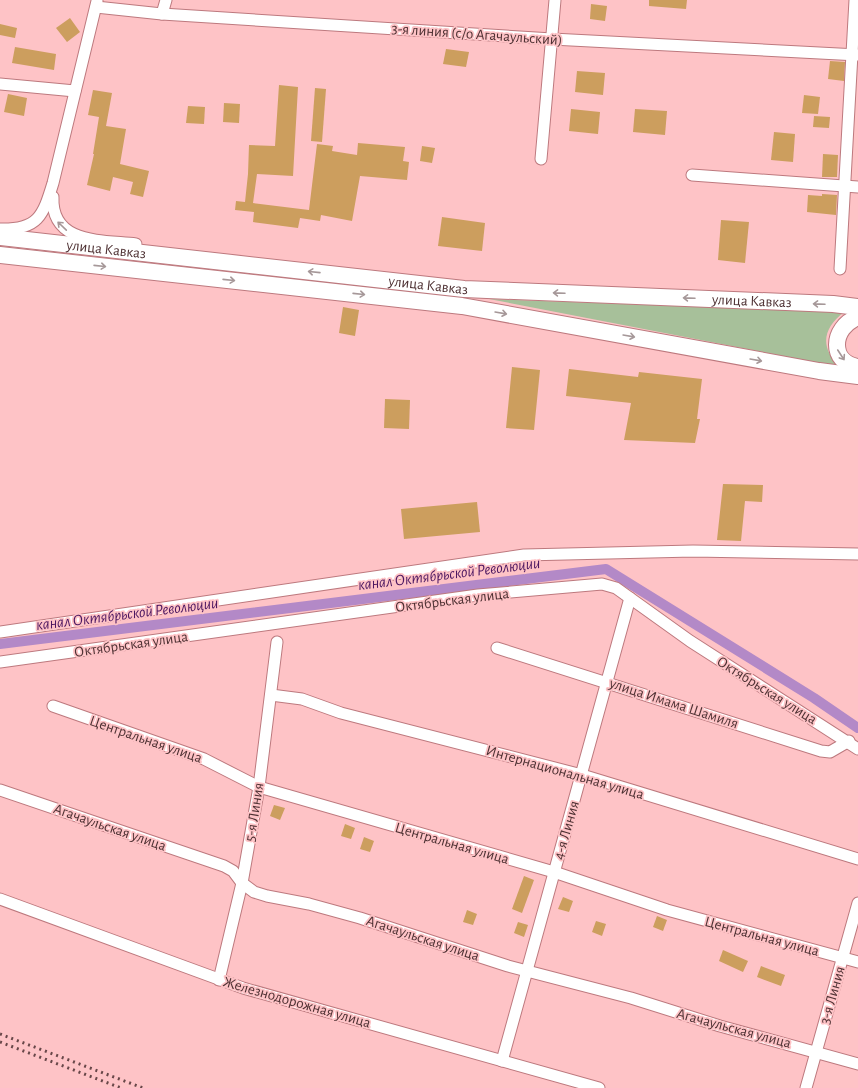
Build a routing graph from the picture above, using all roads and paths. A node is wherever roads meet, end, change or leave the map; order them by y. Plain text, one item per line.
1 (166, 0) edge
2 (555, 0) edge
3 (856, 0) edge
4 (96, 4) edge
5 (162, 14) junction
6 (552, 39) junction
7 (855, 54) edge
8 (0, 84) edge
9 (75, 91) junction
10 (541, 158) dead end
11 (692, 175) dead end
12 (53, 183) junction
13 (844, 187) junction
14 (858, 187) edge
15 (0, 229) edge
16 (0, 237) edge
17 (0, 255) edge
18 (178, 257) junction
19 (840, 269) dead end
20 (858, 307) edge
21 (858, 317) edge
22 (858, 367) edge
23 (858, 376) edge
24 (858, 554) edge
25 (630, 598) junction
26 (0, 632) edge
27 (277, 642) dead end
28 (498, 648) dead end
29 (0, 662) edge
30 (608, 682) junction
31 (271, 695) junction
32 (52, 706) dead end
33 (849, 741) junction
34 (858, 748) edge
35 (582, 775) junction
36 (259, 787) junction
37 (0, 790) edge
38 (858, 859) edge
39 (554, 872) junction
40 (242, 883) junction
41 (0, 900) edge
42 (858, 903) edge
43 (842, 958) junction
44 (858, 962) edge
45 (527, 971) junction
46 (219, 980) junction
47 (816, 1051) junction
48 (502, 1061) junction
49 (858, 1064) edge
50 (599, 1088) edge
51 (806, 1088) edge

1 - 5 street
2 - 6 street
3 - 7 street
4 - 5 street, 3-я линия (с/о Агачаульский)
4 - 9 street
5 - 6 street, 3-я линия (с/о Агачаульский)
6 - 7 street, 3-я линия (с/о Агачаульский)
6 - 10 street
7 - 13 street
8 - 9 street
9 - 12 street
11 - 13 street
12 - 15 street
18 -> 12 street
13 - 14 street
13 - 19 street
16 - 18 highway, улица Кавказ
17 -> 23 highway, улица Кавказ
20 -> 18 highway, улица Кавказ
21 -> 22 highway
24 - 26 street
25 - 29 street, Октябрьская улица
25 - 30 street, 4-я Линия
25 - 33 street, Октябрьская улица
27 - 31 street, 5-я Линия
28 - 30 street, улица Имама Шамиля
30 - 33 street, улица Имама Шамиля
30 - 35 street, 4-я Линия
31 - 35 street, Интернациональная улица
31 - 36 street, 5-я Линия
32 - 36 street, Центральная улица
33 - 34 street, Октябрьская улица
35 - 38 street, Интернациональная улица
35 - 39 street, 4-я Линия
36 - 39 street, Центральная улица
36 - 40 street, 5-я Линия
37 - 40 street, Агачаульская улица
39 - 43 street, Центральная улица
39 - 45 street, 4-я Линия
40 - 45 street, Агачаульская улица
40 - 46 street, 5-я Линия
41 - 46 street, Железнодорожная улица
42 - 43 street, 3-я Линия
43 - 44 street, Центральная улица
43 - 47 street, 3-я Линия
45 - 47 street, Агачаульская улица
45 - 48 street, 4-я Линия
46 - 48 street, Железнодорожная улица
47 - 49 street, Агачаульская улица
47 - 51 street, 3-я Линия
48 - 50 street, Железнодорожная улица

